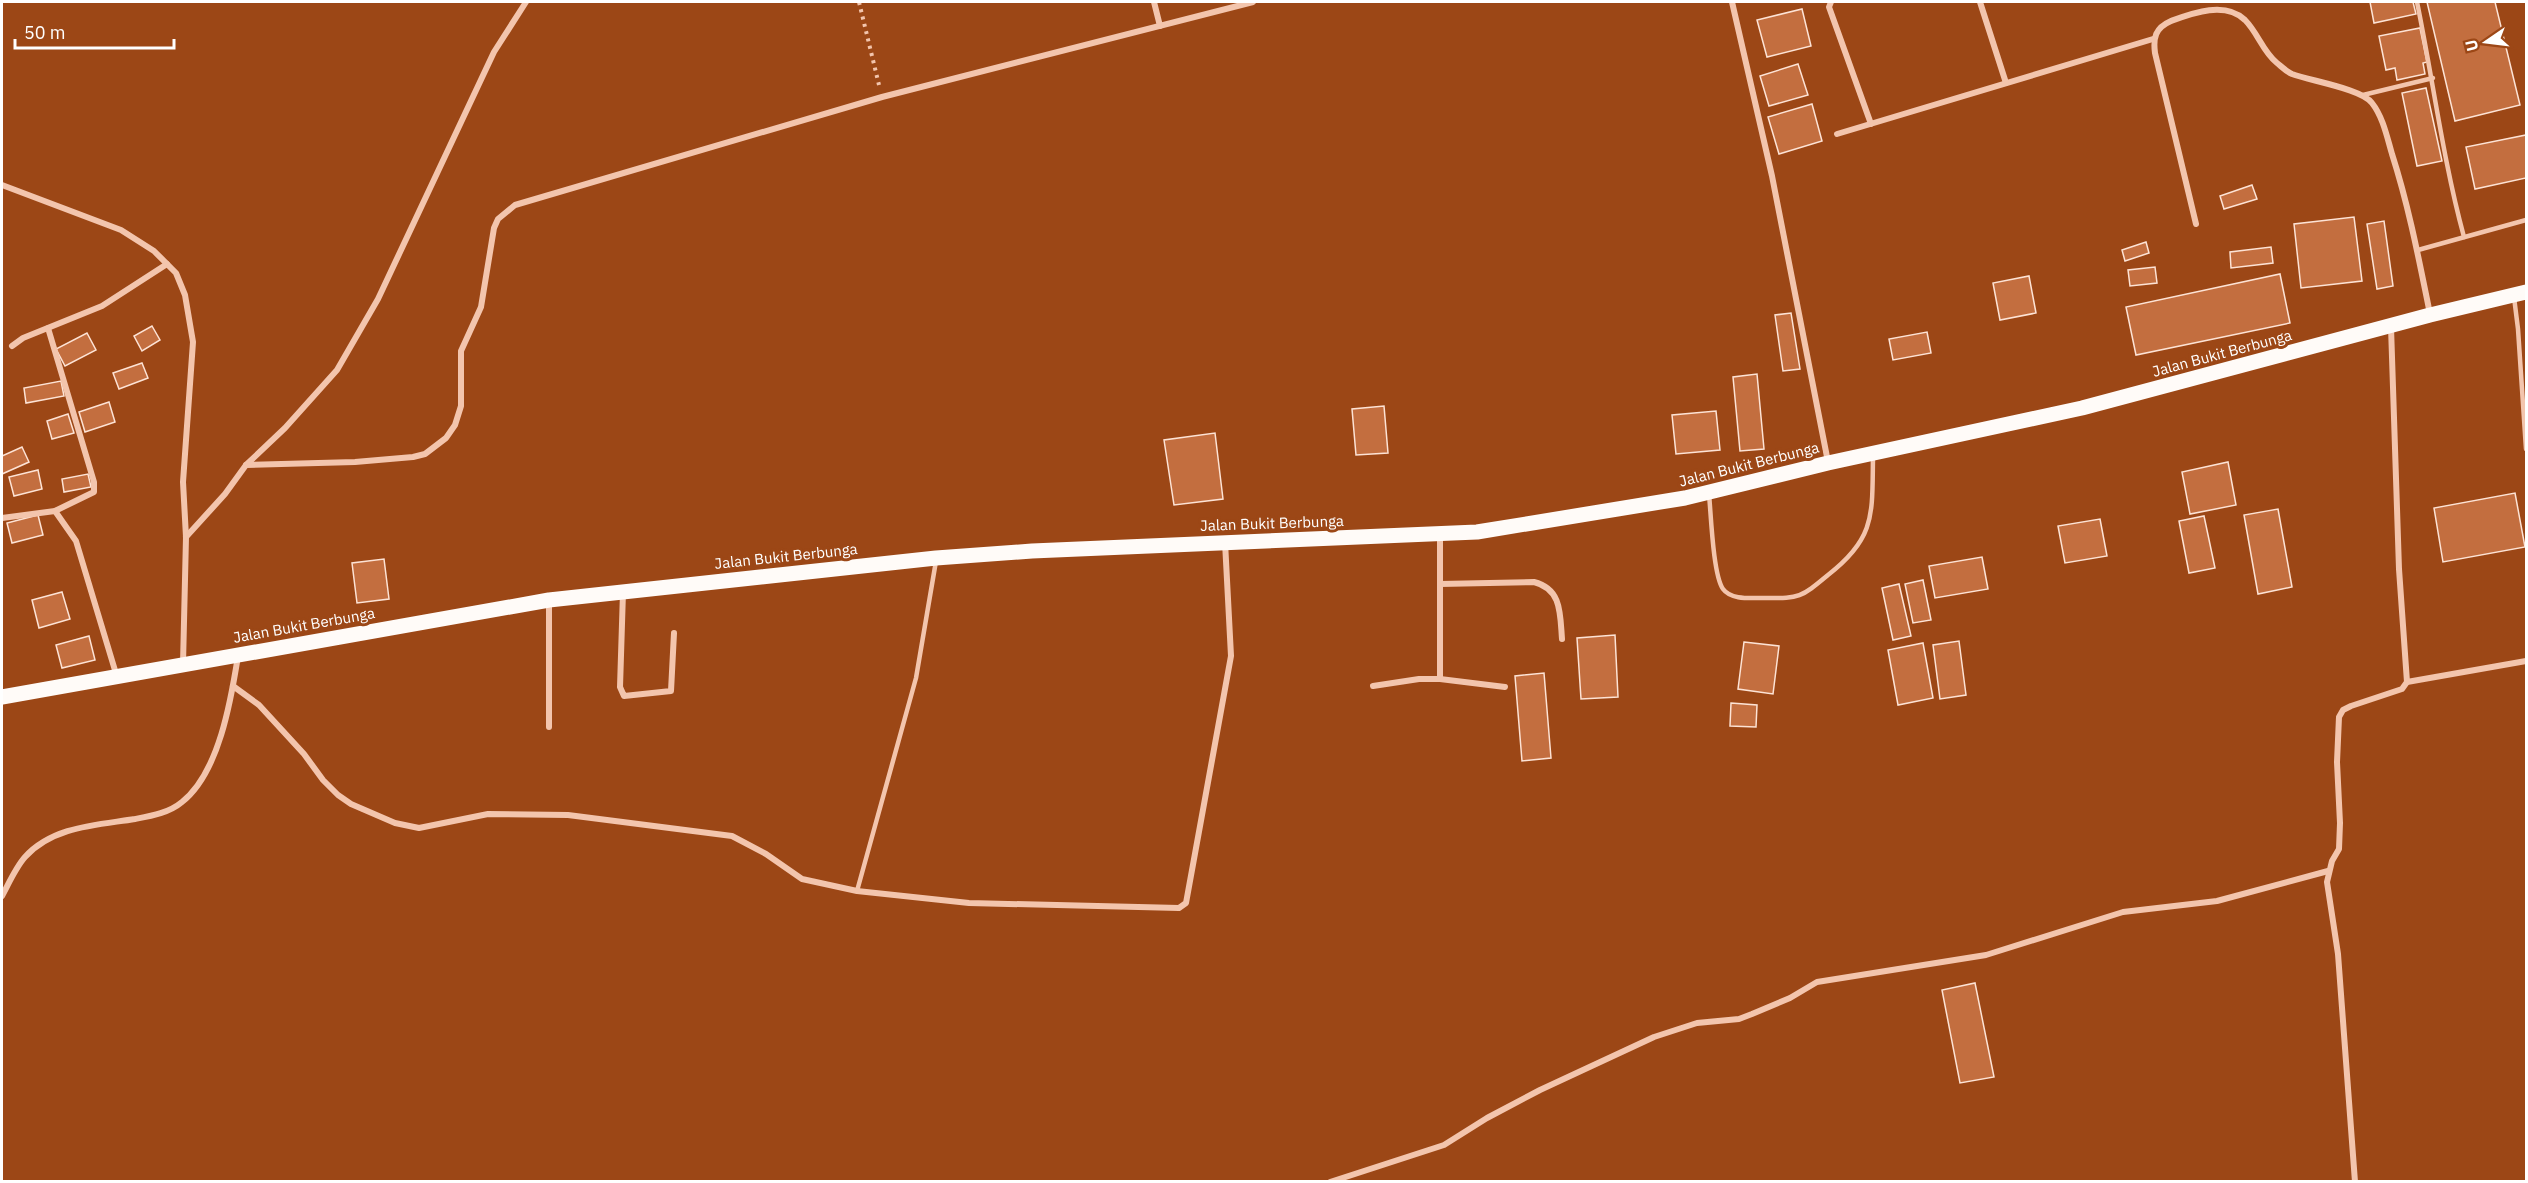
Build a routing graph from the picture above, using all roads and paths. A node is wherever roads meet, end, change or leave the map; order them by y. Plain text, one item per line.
1 (526, 2) edge
2 (859, 2) edge
3 (1154, 2) edge
4 (1253, 2) edge
5 (1732, 2) edge
6 (1831, 2) edge
7 (1980, 2) edge
8 (2417, 2) edge
9 (1160, 26) junction
10 (2153, 39) junction
11 (2433, 78) junction
12 (2006, 83) junction
13 (2363, 94) junction
14 (882, 97) junction
15 (1871, 124) junction
16 (1837, 134) dead end
17 (2, 185) edge
18 (2526, 220) edge
19 (2196, 224) dead end
20 (2464, 237) junction
21 (2418, 250) junction
22 (166, 264) junction
23 (2520, 294) edge
24 (2430, 315) junction
25 (2391, 326) junction
26 (48, 328) junction
27 (12, 346) dead end
28 (2526, 449) edge
29 (1873, 455) junction
30 (1828, 463) junction
31 (246, 465) junction
32 (1709, 492) junction
33 (56, 511) junction
34 (2, 518) edge
35 (1440, 534) junction
36 (186, 537) junction
37 (1225, 542) junction
38 (936, 558) junction
39 (1440, 584) junction
40 (623, 592) junction
41 (549, 600) junction
42 (674, 633) dead end
43 (1562, 639) dead end
44 (239, 654) junction
45 (2526, 661) edge
46 (183, 664) junction
47 (118, 677) junction
48 (1440, 679) junction
49 (2407, 682) junction
50 (233, 686) junction
51 (1373, 686) dead end
52 (1506, 687) dead end
53 (2, 698) edge
54 (549, 727) dead end
55 (2328, 872) junction
56 (857, 891) junction
57 (2, 896) edge
58 (1330, 1182) edge
59 (2355, 1182) edge

1 - 31 street
2 - 14 path
3 - 9 street
4 - 9 street
5 - 30 street
6 - 15 street
7 - 12 street
8 - 11 lane
9 - 14 street
10 - 12 street
10 - 13 street
10 - 19 street
11 - 13 lane
11 - 20 lane
12 - 15 street
13 - 21 street
14 - 31 street
15 - 16 street
17 - 22 street
18 - 20 lane
20 - 21 lane
21 - 24 street
22 - 26 street
22 - 36 street
23 - 24 main road, Jalan Bukit Berbunga
23 - 28 lane
24 - 25 main road, Jalan Bukit Berbunga
25 - 29 main road, Jalan Bukit Berbunga
25 - 49 street
26 - 27 street
26 - 33 street
29 - 30 main road, Jalan Bukit Berbunga
29 - 32 lane
30 - 32 main road, Jalan Bukit Berbunga
31 - 36 street
32 - 35 main road, Jalan Bukit Berbunga
33 - 34 street
33 - 47 street
35 - 37 main road, Jalan Bukit Berbunga
35 - 39 street
36 - 46 street
37 - 38 main road, Jalan Bukit Berbunga
37 - 56 street
38 - 40 main road, Jalan Bukit Berbunga
38 - 56 lane
39 - 43 street
39 - 48 street
40 - 41 main road, Jalan Bukit Berbunga
40 - 42 street
41 - 44 main road, Jalan Bukit Berbunga
41 - 54 street
44 - 46 main road, Jalan Bukit Berbunga
44 - 50 street
45 - 49 street
46 - 47 main road, Jalan Bukit Berbunga
47 - 53 main road, Jalan Bukit Berbunga
48 - 51 street
48 - 52 street
49 - 55 street
50 - 56 street
50 - 57 street
55 - 58 street
55 - 59 street

